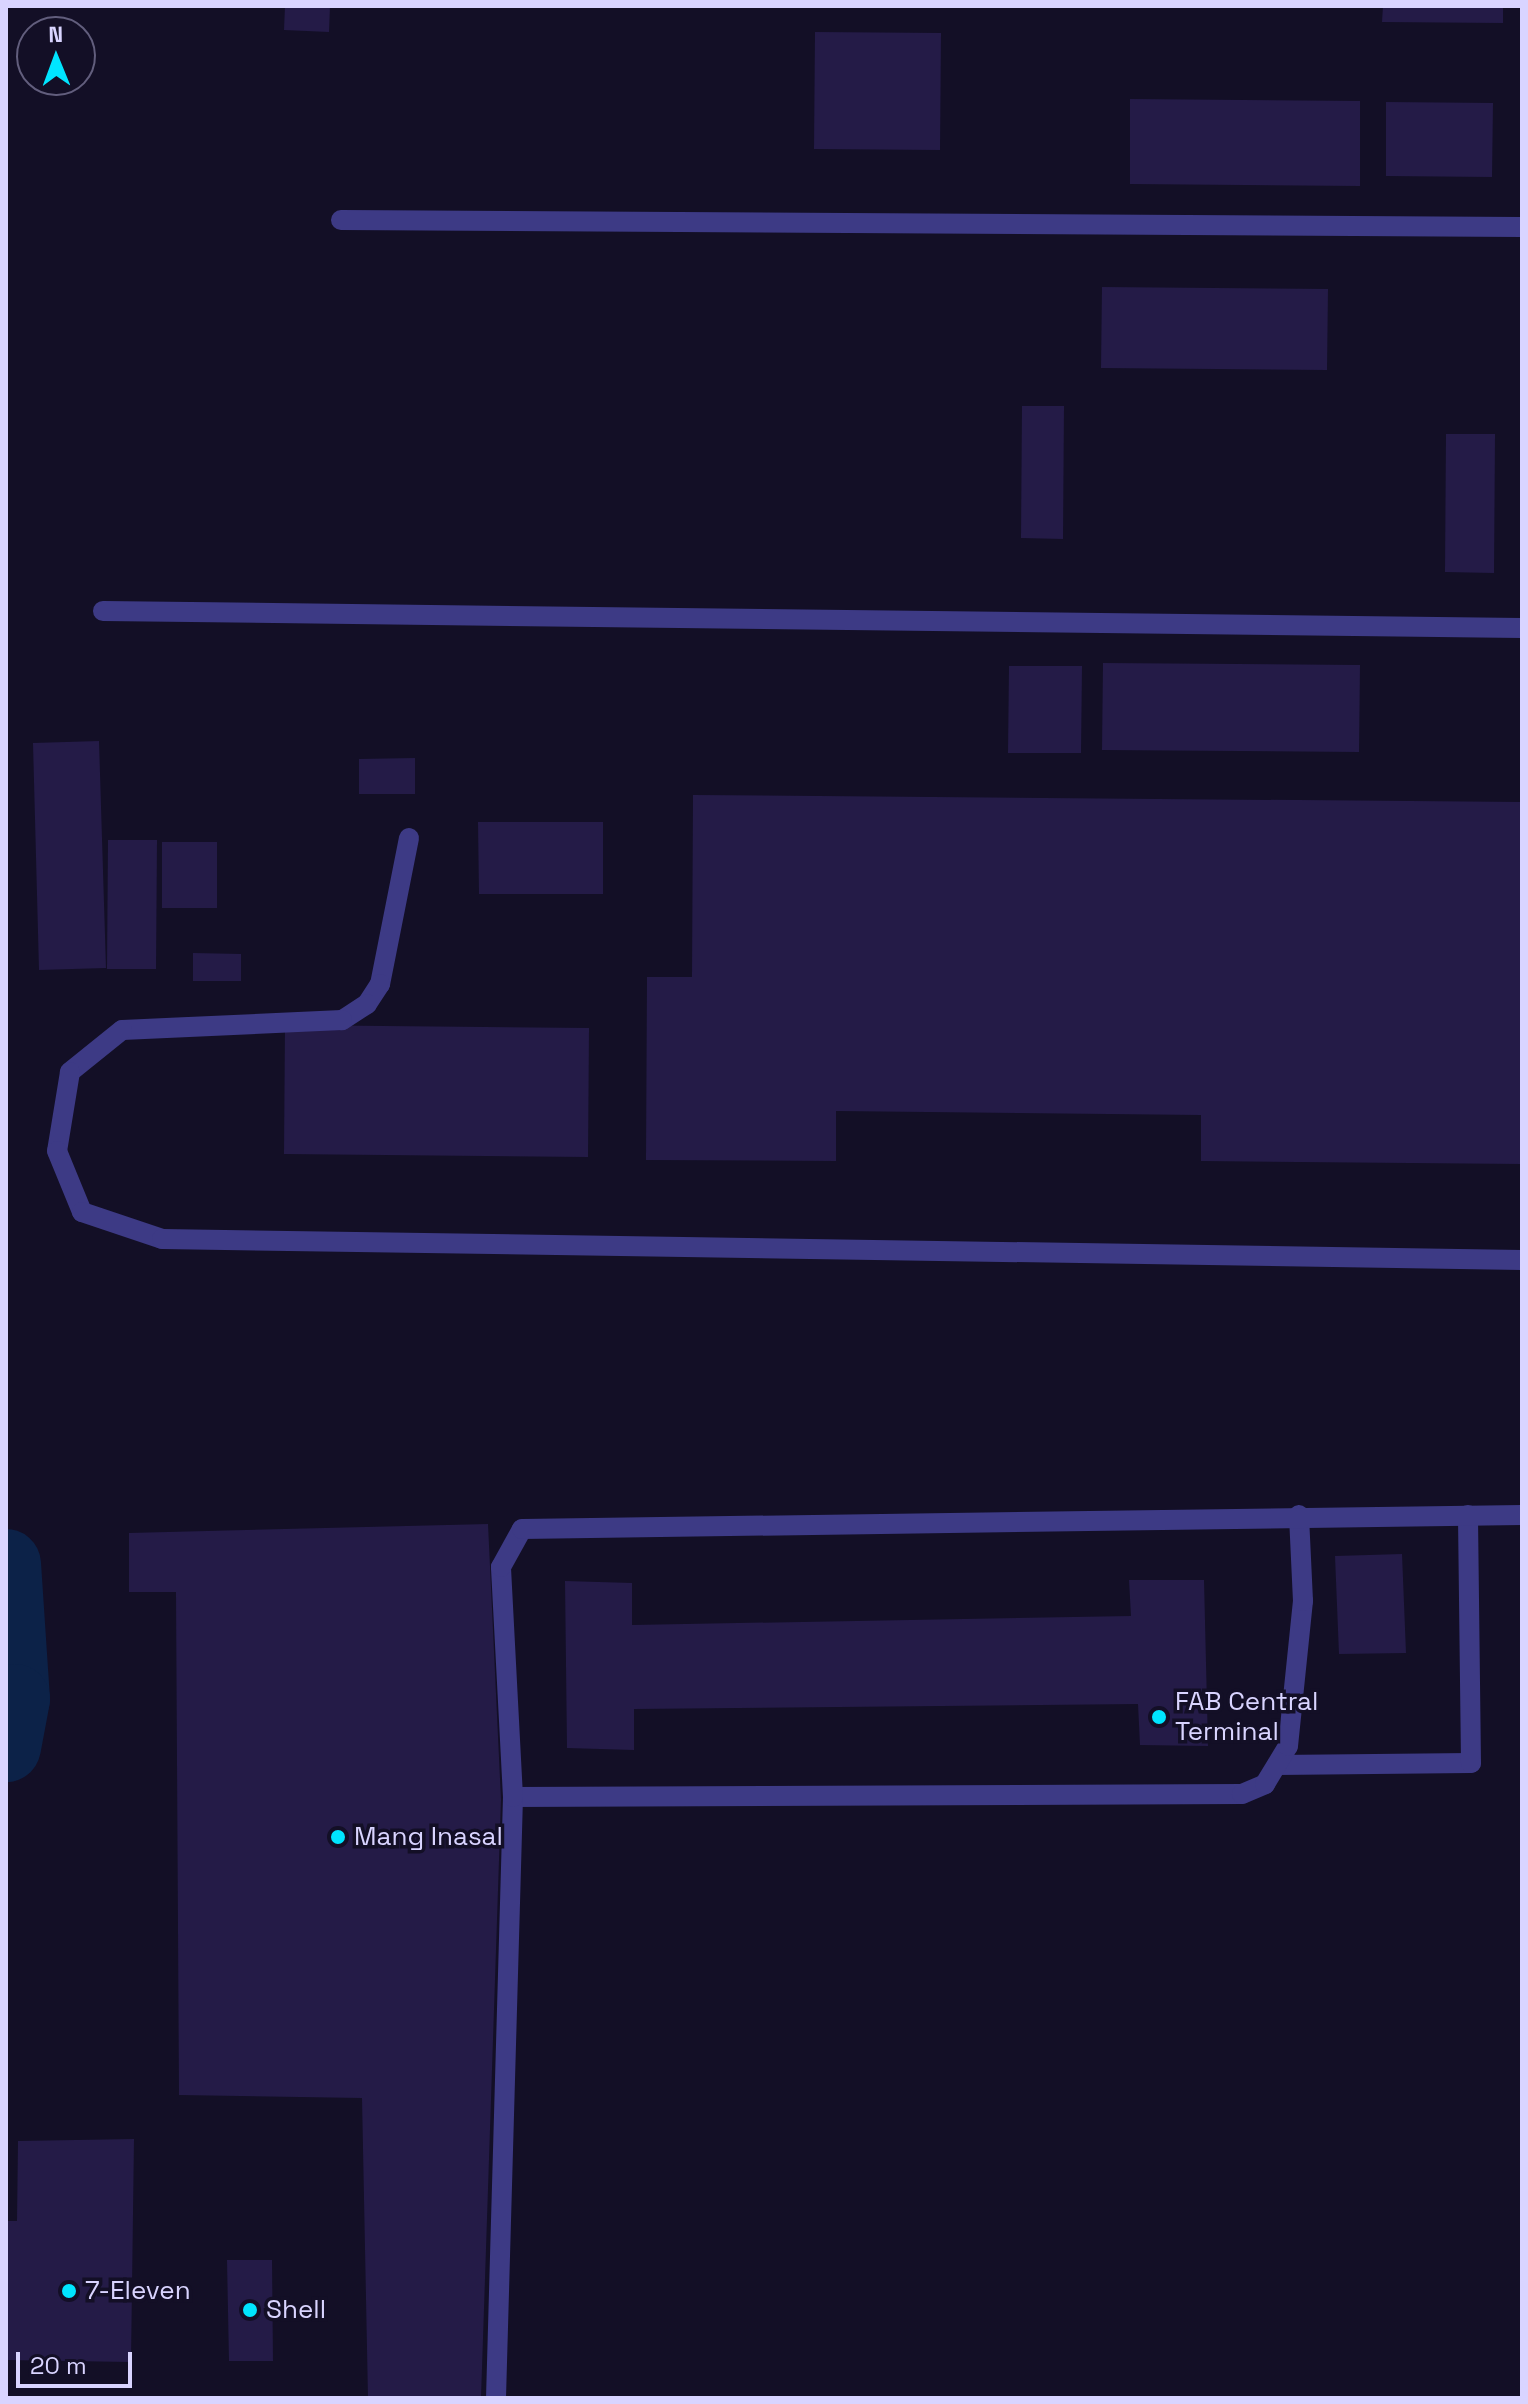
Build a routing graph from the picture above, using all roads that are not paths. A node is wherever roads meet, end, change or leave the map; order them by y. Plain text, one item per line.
1 (341, 220) dead end
2 (1522, 227) edge
3 (103, 611) dead end
4 (1522, 628) edge
5 (409, 838) dead end
6 (1522, 1260) edge
7 (1299, 1515) junction
8 (1468, 1515) junction
9 (1522, 1515) edge
10 (1277, 1765) junction
11 (513, 1797) junction
12 (496, 2398) edge

1 - 2 lane
3 - 4 lane
5 - 6 lane
7 - 8 lane
7 - 10 lane
7 - 11 lane
8 - 9 lane
8 - 10 lane
10 - 11 lane
11 - 12 lane

